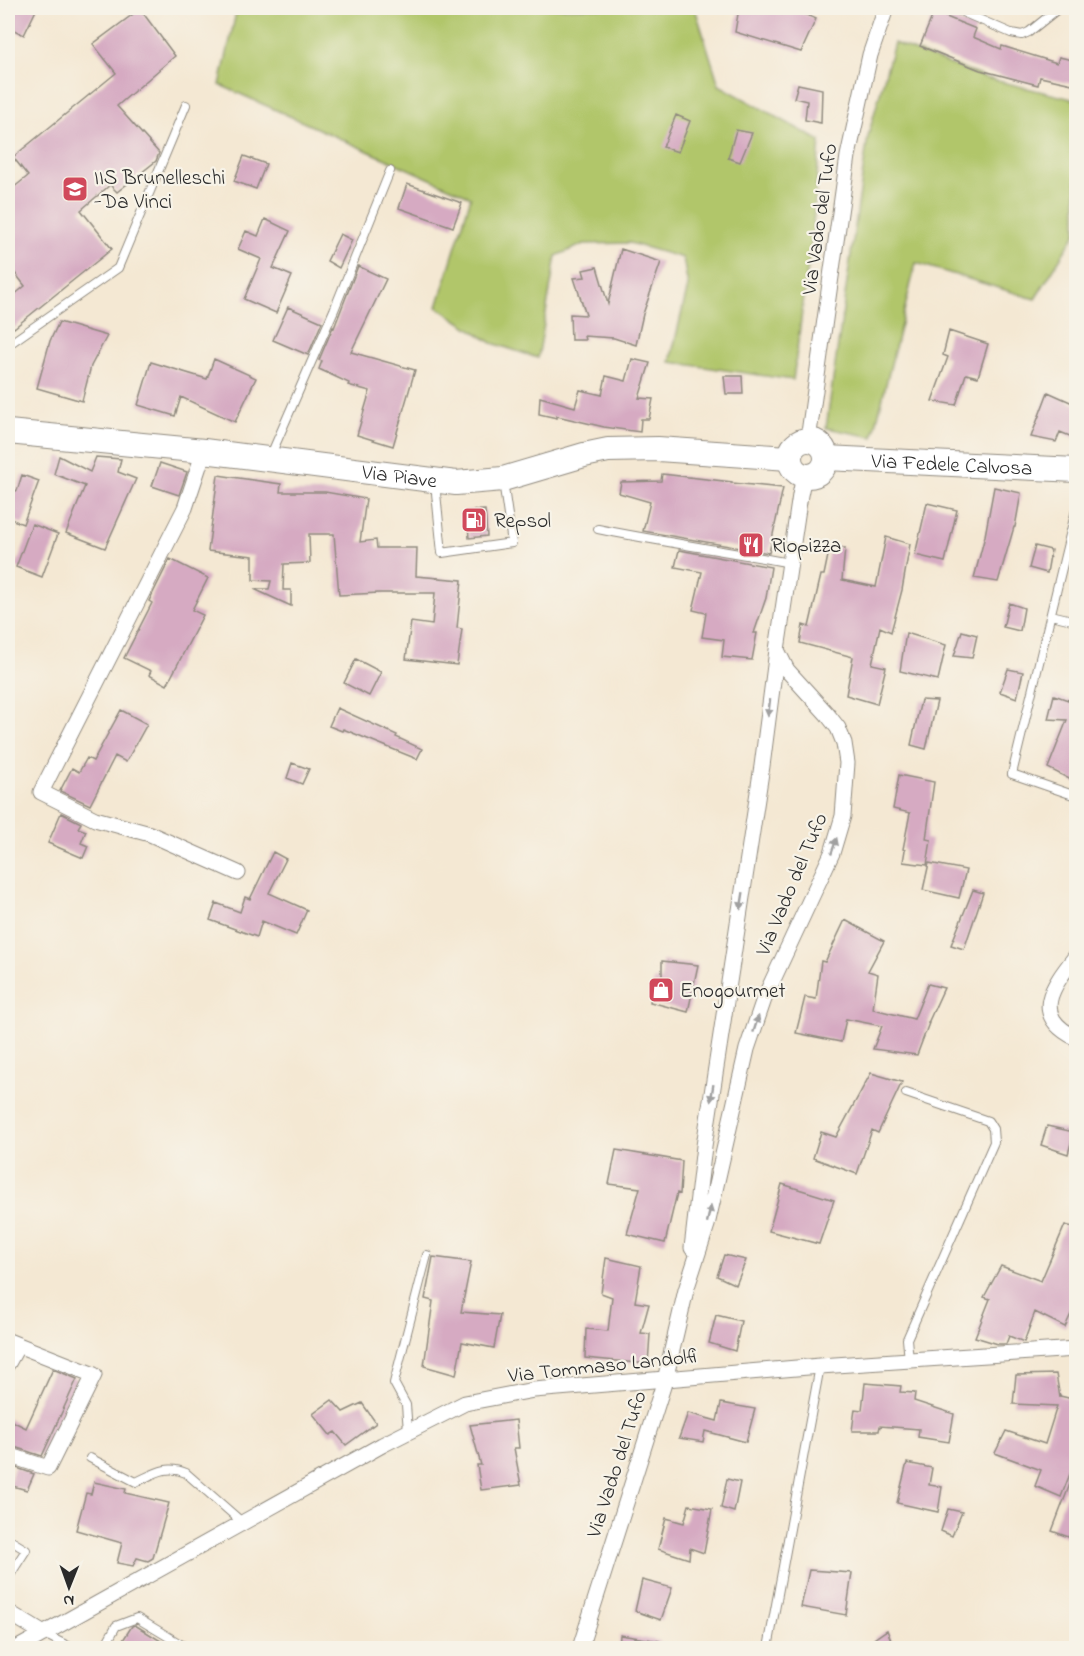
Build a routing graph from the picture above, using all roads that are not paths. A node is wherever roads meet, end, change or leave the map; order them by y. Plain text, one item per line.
1 (886, 8) edge
2 (953, 8) edge
3 (1059, 8) edge
4 (186, 105) dead end
5 (390, 171) dead end
6 (8, 345) edge
7 (8, 432) edge
8 (808, 440) junction
9 (204, 451) junction
10 (826, 458) junction
11 (269, 459) junction
12 (797, 467) junction
13 (1077, 470) edge
14 (503, 479) junction
15 (435, 481) junction
16 (1077, 510) edge
17 (598, 530) dead end
18 (790, 563) junction
19 (1051, 615) junction
20 (1077, 621) edge
21 (777, 650) junction
22 (1077, 796) edge
23 (238, 873) dead end
24 (1077, 956) edge
25 (1077, 1038) edge
26 (906, 1093) dead end
27 (427, 1255) dead end
28 (686, 1290) junction
29 (13, 1343) edge
30 (1077, 1349) edge
31 (909, 1361) junction
32 (8, 1363) edge
33 (820, 1366) junction
34 (665, 1380) junction
35 (408, 1432) junction
36 (8, 1455) edge
37 (90, 1458) dead end
38 (243, 1522) junction
39 (8, 1539) edge
40 (8, 1578) edge
41 (8, 1612) edge
42 (44, 1634) junction
43 (18, 1648) edge
44 (72, 1648) edge
45 (104, 1648) edge
46 (186, 1648) edge
47 (580, 1648) edge
48 (768, 1648) edge

1 - 8 street, Via Vado del Tufo
2 - 3 lane
4 - 6 lane
5 - 11 lane
7 - 9 main road, Via Piave
8 - 10 main road
8 - 12 main road
9 - 11 main road, Via Piave
9 - 23 street
10 - 12 main road
10 - 13 main road, Via Fedele Calvosa
11 - 15 main road, Via Piave
12 - 14 main road, Via Piave
12 - 18 street, Via Vado del Tufo
14 - 15 main road, Via Piave
14 - 15 lane
16 - 19 lane
17 - 18 lane
18 - 21 street, Via Vado del Tufo
19 - 20 lane
19 - 22 lane
21 -> 28 street, Via Vado del Tufo
28 -> 21 street, Via Vado del Tufo
24 - 25 street
26 - 31 lane
27 - 35 lane
28 - 34 street, Via Vado del Tufo
29 - 32 street
29 - 36 street
30 - 31 street, Via Tommaso Landolfi
31 - 33 street, Via Tommaso Landolfi
33 - 34 street, Via Tommaso Landolfi
33 - 48 lane
34 - 35 street, Via Tommaso Landolfi
34 - 47 street, Via Vado del Tufo
35 - 38 street, Via Tommaso Landolfi
37 - 38 lane
38 - 42 street, Via Tommaso Landolfi
39 - 40 lane
41 - 42 street
42 - 43 street, Via Tommaso Landolfi
42 - 44 lane
45 - 46 lane

